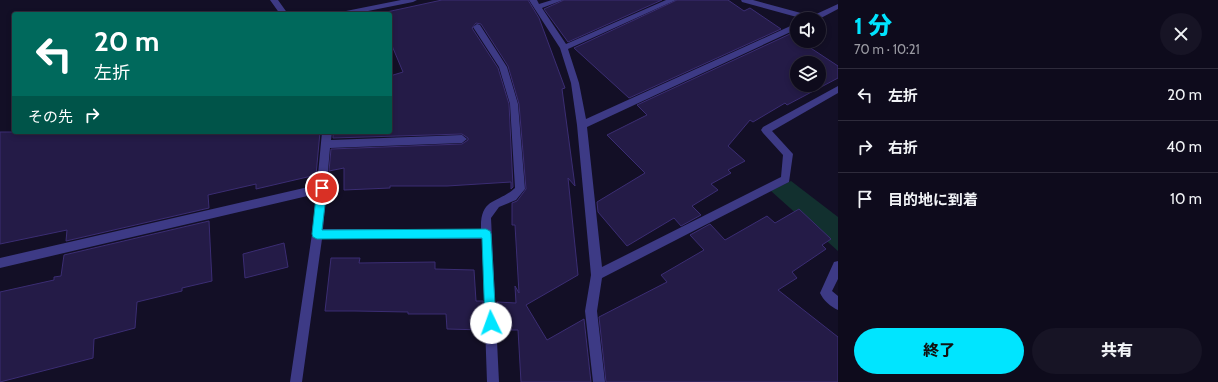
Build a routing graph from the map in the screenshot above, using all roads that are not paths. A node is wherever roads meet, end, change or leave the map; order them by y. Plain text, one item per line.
1 (274, 0) edge
2 (413, 0) edge
3 (559, 0) edge
4 (672, 0) edge
5 (745, 0) edge
6 (536, 4) edge
7 (838, 6) edge
8 (283, 12) edge
9 (351, 12) edge
10 (826, 12) edge
11 (790, 13) edge
12 (477, 27) dead end
13 (790, 29) edge
14 (564, 48) junction
15 (838, 89) edge
16 (582, 125) junction
17 (327, 134) edge
18 (462, 139) dead end
19 (327, 144) junction
20 (322, 188) junction
21 (317, 234) junction
22 (486, 234) junction
23 (0, 263) edge
24 (838, 266) edge
25 (597, 275) junction
26 (838, 304) edge
27 (296, 382) edge
28 (493, 382) edge
29 (599, 382) edge

1 - 8 street
2 - 9 street
3 - 6 street
4 - 14 street
5 - 11 street
6 - 14 street
7 - 10 street
12 - 22 street
13 - 16 street
14 - 16 street
15 - 25 street
16 - 25 street
17 - 19 street
18 - 19 street
19 - 20 street
20 - 21 street
20 - 23 street
21 - 22 street
21 - 27 street
22 - 28 street
24 - 26 street
25 - 29 street

